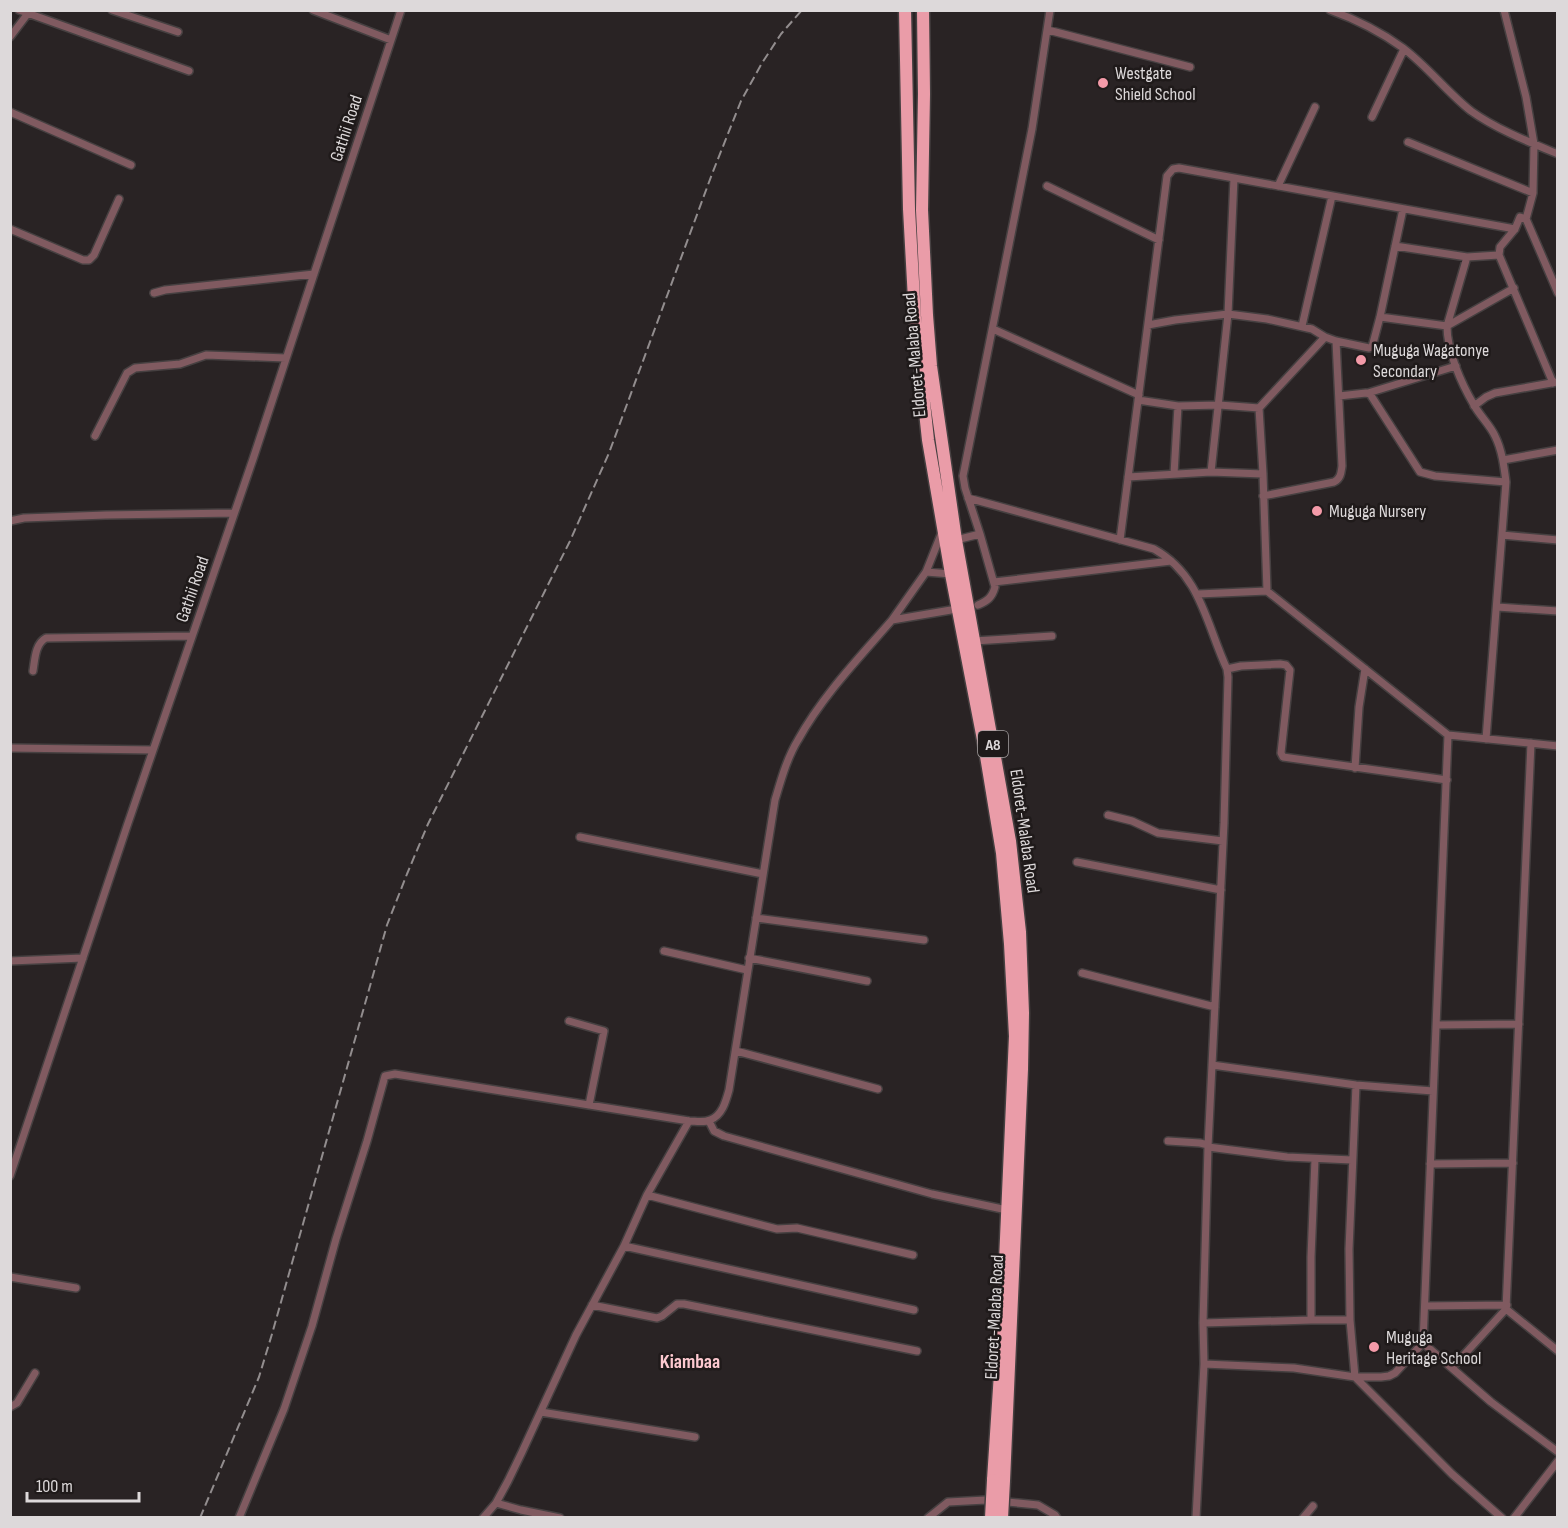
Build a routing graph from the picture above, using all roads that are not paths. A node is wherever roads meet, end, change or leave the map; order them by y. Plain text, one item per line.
1 (19, 10) edge
2 (112, 10) edge
3 (313, 10) edge
4 (401, 10) edge
5 (905, 10) edge
6 (923, 10) edge
7 (1050, 10) edge
8 (1330, 10) edge
9 (1504, 10) edge
10 (29, 12) edge
11 (1048, 30) junction
12 (178, 32) dead end
13 (10, 37) edge
14 (391, 40) junction
15 (1404, 49) junction
16 (1190, 67) dead end
17 (189, 71) dead end
18 (1315, 107) dead end
19 (10, 112) edge
20 (1372, 117) dead end
21 (1408, 142) dead end
22 (1534, 144) junction
23 (1557, 154) edge
24 (131, 165) dead end
25 (1234, 178) junction
26 (1047, 186) dead end
27 (1278, 186) junction
28 (1533, 193) junction
29 (1332, 196) junction
30 (119, 199) dead end
31 (1403, 208) junction
32 (1526, 219) junction
33 (10, 229) edge
34 (1515, 229) junction
35 (1159, 240) junction
36 (1395, 246) junction
37 (1500, 255) junction
38 (1467, 257) junction
39 (314, 274) junction
40 (1514, 288) junction
41 (154, 293) dead end
42 (1557, 293) edge
43 (1228, 314) junction
44 (1380, 317) junction
45 (1148, 325) junction
46 (1302, 326) junction
47 (1447, 326) junction
48 (993, 329) junction
49 (1325, 337) junction
50 (1336, 341) junction
51 (286, 358) junction
52 (1456, 366) junction
53 (1555, 382) edge
54 (1368, 393) junction
55 (1339, 396) junction
56 (1138, 398) junction
57 (1219, 405) junction
58 (1178, 406) junction
59 (1474, 406) junction
60 (1259, 408) junction
61 (95, 435) dead end
62 (1557, 450) edge
63 (1503, 460) junction
64 (1211, 472) junction
65 (1174, 474) junction
66 (1263, 474) junction
67 (1128, 477) junction
68 (1506, 482) junction
69 (1263, 496) junction
70 (968, 498) junction
71 (234, 513) junction
72 (10, 521) edge
73 (944, 527) junction
74 (980, 534) junction
75 (1502, 535) junction
76 (956, 540) junction
77 (1120, 540) junction
78 (1557, 540) edge
79 (1171, 561) junction
80 (926, 572) junction
81 (951, 573) junction
82 (994, 582) junction
83 (1268, 591) junction
84 (1197, 594) junction
85 (978, 605) dead end
86 (1497, 607) junction
87 (951, 610) dead end
88 (1557, 611) edge
89 (892, 620) junction
90 (192, 636) junction
91 (1052, 636) dead end
92 (974, 640) junction
93 (1227, 669) junction
94 (1365, 669) junction
95 (33, 671) dead end
96 (1448, 735) junction
97 (1486, 739) junction
98 (1531, 743) junction
99 (1557, 746) edge
100 (10, 748) edge
101 (153, 750) junction
102 (1355, 768) junction
103 (1447, 780) junction
104 (1108, 815) dead end
105 (580, 837) dead end
106 (1223, 841) junction
107 (1077, 862) dead end
108 (763, 874) junction
109 (1221, 890) junction
110 (756, 918) junction
111 (924, 940) dead end
112 (664, 951) dead end
113 (83, 958) junction
114 (749, 958) junction
115 (10, 961) edge
116 (747, 970) junction
117 (1082, 973) dead end
118 (867, 981) dead end
119 (1215, 1007) junction
120 (569, 1022) dead end
121 (1519, 1024) junction
122 (1436, 1025) junction
123 (736, 1051) junction
124 (1212, 1065) junction
125 (1356, 1085) junction
126 (878, 1089) dead end
127 (1433, 1090) junction
128 (589, 1105) junction
129 (709, 1121) junction
130 (689, 1122) junction
131 (1168, 1141) dead end
132 (1208, 1146) junction
133 (1315, 1159) junction
134 (1352, 1161) junction
135 (1513, 1163) junction
136 (1430, 1164) junction
137 (10, 1176) edge
138 (647, 1195) junction
139 (1007, 1210) junction
140 (624, 1246) junction
141 (913, 1255) dead end
142 (10, 1277) edge
143 (76, 1288) dead end
144 (592, 1305) junction
145 (1425, 1306) junction
146 (1507, 1307) junction
147 (914, 1310) dead end
148 (1311, 1320) junction
149 (1350, 1320) junction
150 (1203, 1323) junction
151 (1423, 1343) junction
152 (1557, 1350) edge
153 (917, 1351) dead end
154 (1204, 1364) junction
155 (1452, 1368) junction
156 (35, 1373) dead end
157 (1355, 1377) junction
158 (10, 1407) edge
159 (541, 1412) junction
160 (695, 1437) dead end
161 (1557, 1452) edge
162 (1557, 1461) edge
163 (998, 1481) junction
164 (496, 1503) junction
165 (1313, 1506) dead end
166 (238, 1518) edge
167 (483, 1518) edge
168 (560, 1518) edge
169 (928, 1518) edge
170 (991, 1518) edge
171 (1002, 1518) edge
172 (1057, 1518) edge
173 (1196, 1518) edge
174 (1303, 1518) edge
175 (1502, 1518) edge
176 (1514, 1518) edge

1 - 10 street
2 - 12 street
3 - 14 street
4 - 14 street, Gathii Road
5 - 73 highway, Eldoret-Malaba Road / A8
6 - 76 highway, Eldoret-Malaba Road / A8
7 - 11 street
8 - 15 street
9 - 22 street
10 - 13 street
10 - 17 street
11 - 16 street
11 - 48 street
14 - 39 street, Gathii Road
15 - 20 street
15 - 22 street
18 - 27 street
19 - 24 street
21 - 28 street
22 - 23 street
22 - 28 street
25 - 27 street
25 - 35 street
25 - 43 street
26 - 35 street
27 - 29 street
28 - 32 street
29 - 31 street
29 - 46 street
30 - 33 street
31 - 34 street
31 - 36 street
32 - 34 street
32 - 42 street
34 - 37 street
35 - 45 street
36 - 38 street
36 - 44 street
37 - 38 street
37 - 40 street
38 - 47 street
39 - 41 street
39 - 51 street, Gathii Road
40 - 47 street
40 - 53 street
43 - 45 street
43 - 46 street
43 - 57 street
44 - 47 street
44 - 50 street
45 - 56 street
46 - 49 street
47 - 52 street
48 - 56 street
48 - 70 street
49 - 50 street
49 - 60 street
50 - 55 street
51 - 61 street
51 - 71 street, Gathii Road
52 - 54 street
52 - 59 street
53 - 59 street
54 - 55 street
54 - 68 street
55 - 69 street
56 - 58 street
56 - 67 street
57 - 58 street
57 - 60 street
57 - 64 street
58 - 65 street
59 - 63 street
60 - 66 street
62 - 63 street
63 - 68 street
64 - 65 street
64 - 66 street
65 - 67 street
66 - 69 street
67 - 77 street
68 - 75 street
69 - 83 street
70 - 74 street
70 - 77 street
71 - 72 street
71 - 90 street, Gathii Road
73 - 80 street
73 - 81 highway, Eldoret-Malaba Road / A8
74 - 76 street
74 - 82 street
75 - 78 street
75 - 86 street
76 - 92 highway, Eldoret-Malaba Road / A8
77 - 79 street
79 - 82 street
79 - 84 street
80 - 81 street
80 - 89 street
81 - 139 highway, Eldoret-Malaba Road / A8
82 - 85 street
83 - 84 street
83 - 94 street
84 - 93 street
86 - 88 street
86 - 97 street
87 - 89 street
89 - 108 street
90 - 95 street
90 - 101 street, Gathii Road
91 - 92 street
92 - 163 highway, Eldoret-Malaba Road / A8
93 - 102 street
93 - 106 street
94 - 96 street
94 - 102 street
96 - 97 street
96 - 103 street
97 - 98 street
98 - 99 street
98 - 121 street
100 - 101 street
101 - 113 street, Gathii Road
102 - 103 street
103 - 122 street
104 - 106 street
105 - 108 street
106 - 109 street
107 - 109 street
108 - 110 street
109 - 119 street
110 - 111 street
110 - 114 street
112 - 116 street
113 - 115 street
113 - 137 street, Gathii Road
114 - 116 street
114 - 118 street
116 - 123 street
117 - 119 street
119 - 124 street
120 - 128 street
121 - 122 street
121 - 135 street
122 - 127 street
123 - 126 street
123 - 129 street
124 - 125 street
124 - 132 street
125 - 127 street
125 - 134 street
127 - 136 street
128 - 130 street
128 - 166 street
129 - 130 street
129 - 139 street
130 - 138 street
131 - 132 street
132 - 133 street
132 - 150 street
133 - 134 street
133 - 148 street
134 - 149 street
135 - 136 street
135 - 146 street
136 - 145 street
138 - 140 street
138 - 141 street
139 - 163 highway, Eldoret-Malaba Road / A8
140 - 144 street
140 - 147 street
142 - 143 street
144 - 153 street
144 - 159 street
145 - 146 street
145 - 151 street
146 - 152 street
146 - 155 street
148 - 149 street
148 - 150 street
149 - 157 street
150 - 154 street
151 - 155 street
151 - 157 street
154 - 157 street
154 - 173 street
155 - 161 street
156 - 158 street
157 - 175 street
159 - 160 street
159 - 164 street
162 - 176 street
163 - 170 highway, A8, bridge
163 - 171 highway, A8, bridge
164 - 167 street
164 - 168 street
165 - 174 street
169 - 172 street

